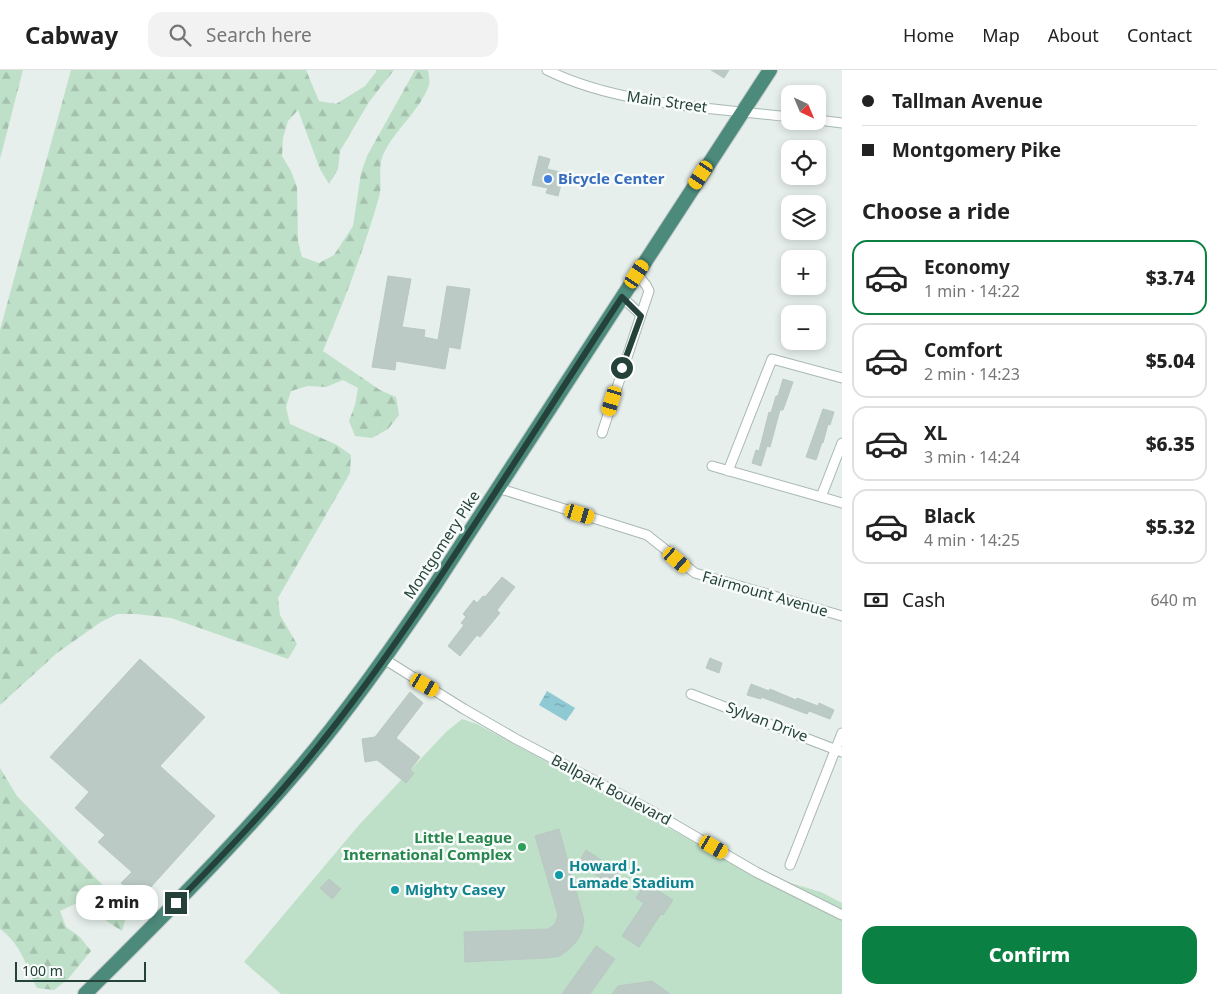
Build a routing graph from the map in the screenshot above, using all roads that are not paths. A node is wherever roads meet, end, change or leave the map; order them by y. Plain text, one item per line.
1 (547, 70) edge
2 (770, 70) edge
3 (742, 112) junction
4 (781, 116) edge
5 (826, 121) edge
6 (842, 123) edge
7 (637, 274) junction
8 (622, 297) junction
9 (641, 316) junction
10 (842, 378) edge
11 (602, 433) dead end
12 (842, 443) edge
13 (712, 466) dead end
14 (728, 471) junction
15 (498, 488) junction
16 (821, 497) junction
17 (842, 503) edge
18 (842, 616) edge
19 (384, 659) junction
20 (691, 694) dead end
21 (842, 733) edge
22 (839, 750) edge
23 (790, 866) dead end
24 (842, 915) edge
25 (85, 994) edge

1 - 3 street, Main Street
2 - 3 highway, Montgomery Pike
3 - 4 street, Main Street
3 - 7 highway, Montgomery Pike
5 - 6 street
7 - 8 highway, Montgomery Pike
7 - 9 street
8 - 9 street
8 - 15 highway, Montgomery Pike
9 - 11 street
10 - 14 street
12 - 16 street
13 - 14 street
14 - 16 street
15 - 18 street, Fairmount Avenue
15 - 19 highway, Montgomery Pike
16 - 17 street
19 - 24 street, Ballpark Boulevard
19 - 25 highway, Montgomery Pike
20 - 22 street, Sylvan Drive
21 - 22 street
22 - 23 street

